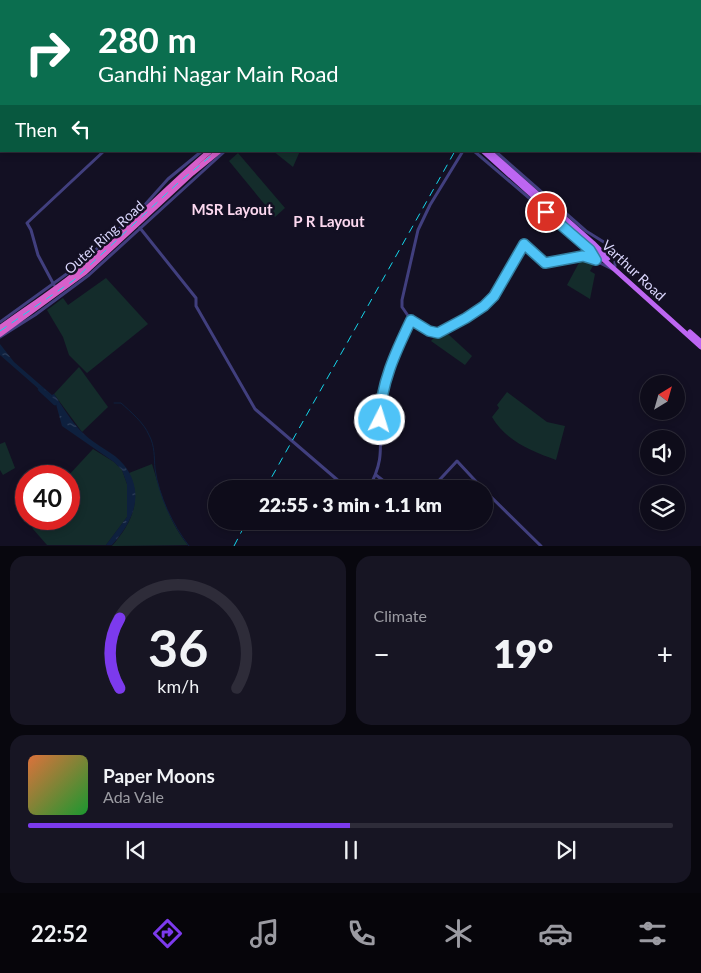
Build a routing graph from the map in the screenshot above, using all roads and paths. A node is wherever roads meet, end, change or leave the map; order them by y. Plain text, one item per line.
1 (103, 152) edge
2 (201, 152) edge
3 (209, 152) edge
4 (219, 152) edge
5 (224, 152) edge
6 (463, 152) edge
7 (475, 152) edge
8 (484, 152) edge
9 (490, 152) edge
10 (496, 152) edge
11 (214, 161) junction
12 (207, 162) junction
13 (140, 228) junction
14 (605, 243) junction
15 (597, 252) junction
16 (606, 256) junction
17 (596, 260) junction
18 (615, 268) junction
19 (54, 285) junction
20 (411, 320) junction
21 (0, 322) edge
22 (0, 328) edge
23 (0, 336) edge
24 (701, 342) edge
25 (701, 347) edge
26 (376, 475) junction
27 (338, 480) edge
28 (373, 480) edge
29 (382, 480) edge
30 (439, 480) edge
31 (475, 480) edge
32 (493, 499) edge
33 (541, 546) edge

1 - 19 street
2 - 19 street
3 - 22 highway, Outer Ring Road
4 - 12 highway, Outer Ring Road
5 - 11 street
6 - 20 street
7 - 17 street
8 - 15 main road, Varthur Road
9 - 16 main road, Varthur Road
10 - 14 street
11 - 12 highway
11 - 13 street
12 - 23 highway, Outer Ring Road
13 - 23 street
13 - 27 street
14 - 16 street
14 - 18 street
15 - 17 street
15 - 18 main road, Varthur Road
16 - 18 main road, Varthur Road
17 - 18 street
17 - 20 street
18 - 24 main road, Varthur Road
18 - 25 main road, Varthur Road
19 - 21 street
20 - 26 street
26 - 28 street
26 - 29 street
30 - 31 street
32 - 33 street

